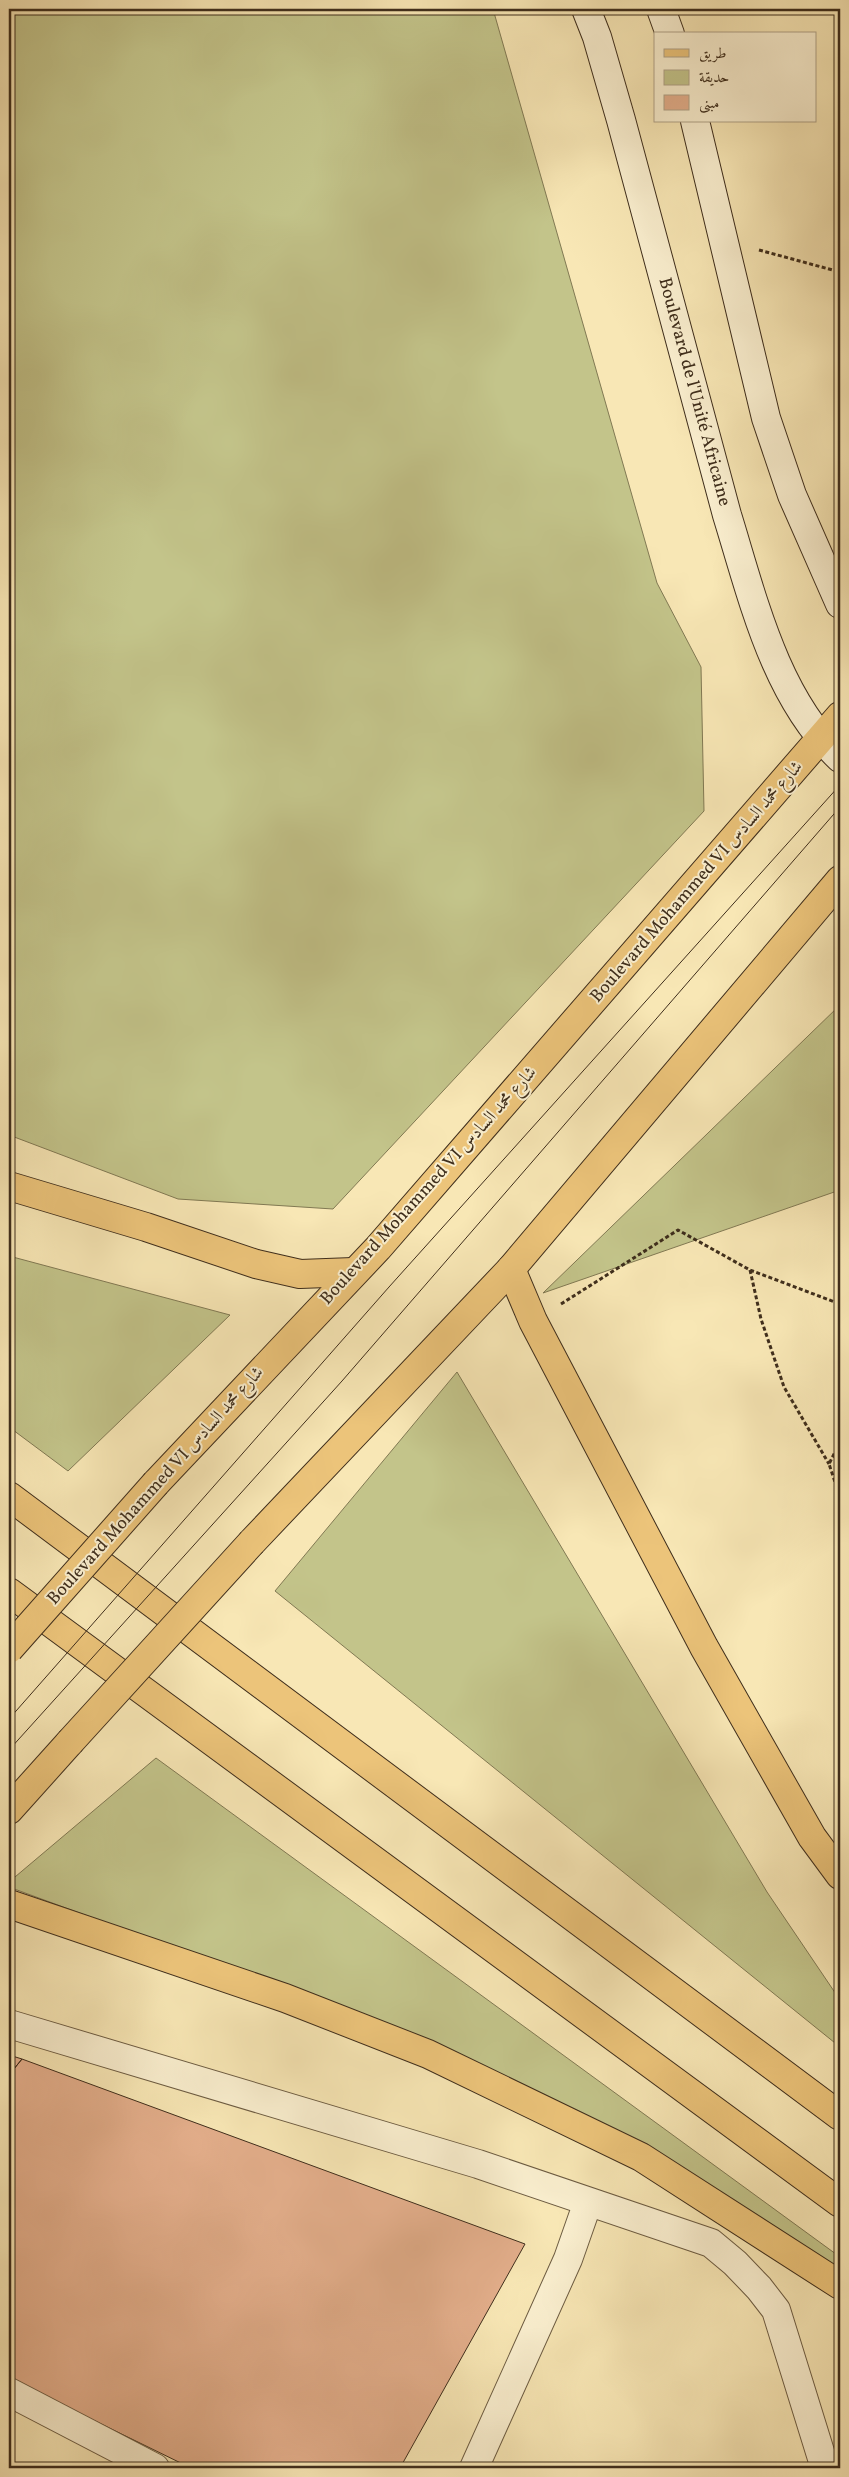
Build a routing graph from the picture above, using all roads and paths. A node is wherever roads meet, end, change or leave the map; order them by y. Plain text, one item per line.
1 (586, 9) edge
2 (662, 9) edge
3 (669, 32) edge
4 (696, 122) edge
5 (725, 241) junction
6 (840, 272) edge
7 (840, 604) edge
8 (840, 716) edge
9 (821, 740) junction
10 (840, 758) edge
11 (840, 880) edge
12 (9, 1186) edge
13 (511, 1269) junction
14 (750, 1270) junction
15 (353, 1272) junction
16 (840, 1304) edge
17 (533, 1321) junction
18 (840, 1442) edge
19 (829, 1464) junction
20 (9, 1496) edge
21 (840, 1497) edge
22 (9, 1592) edge
23 (9, 1649) edge
24 (9, 1810) edge
25 (840, 1874) edge
26 (9, 1904) edge
27 (9, 2024) edge
28 (840, 2116) edge
29 (588, 2202) junction
30 (840, 2203) edge
31 (840, 2285) edge
32 (9, 2392) edge
33 (155, 2468) edge
34 (474, 2468) edge
35 (825, 2468) edge

1 - 9 street, Boulevard de l'Unité Africaine
2 - 3 street
4 - 5 street
5 - 6 path
5 - 7 street
8 - 9 main road, Boulevard Mohammed VI شارع محمد السادس
9 - 10 street, Boulevard de l'Unité Africaine
9 - 15 main road, Boulevard Mohammed VI شارع محمد السادس
11 - 13 main road
12 - 15 main road
13 - 17 main road
13 - 24 main road, bridge
14 - 16 path
14 - 17 path
14 - 19 path
15 - 23 main road, Boulevard Mohammed VI شارع محمد السادس, bridge
17 - 25 main road
18 - 19 path
19 - 21 path
20 - 28 main road
22 - 30 main road
26 - 31 main road
27 - 29 street
29 - 34 street
29 - 35 street
32 - 33 street

